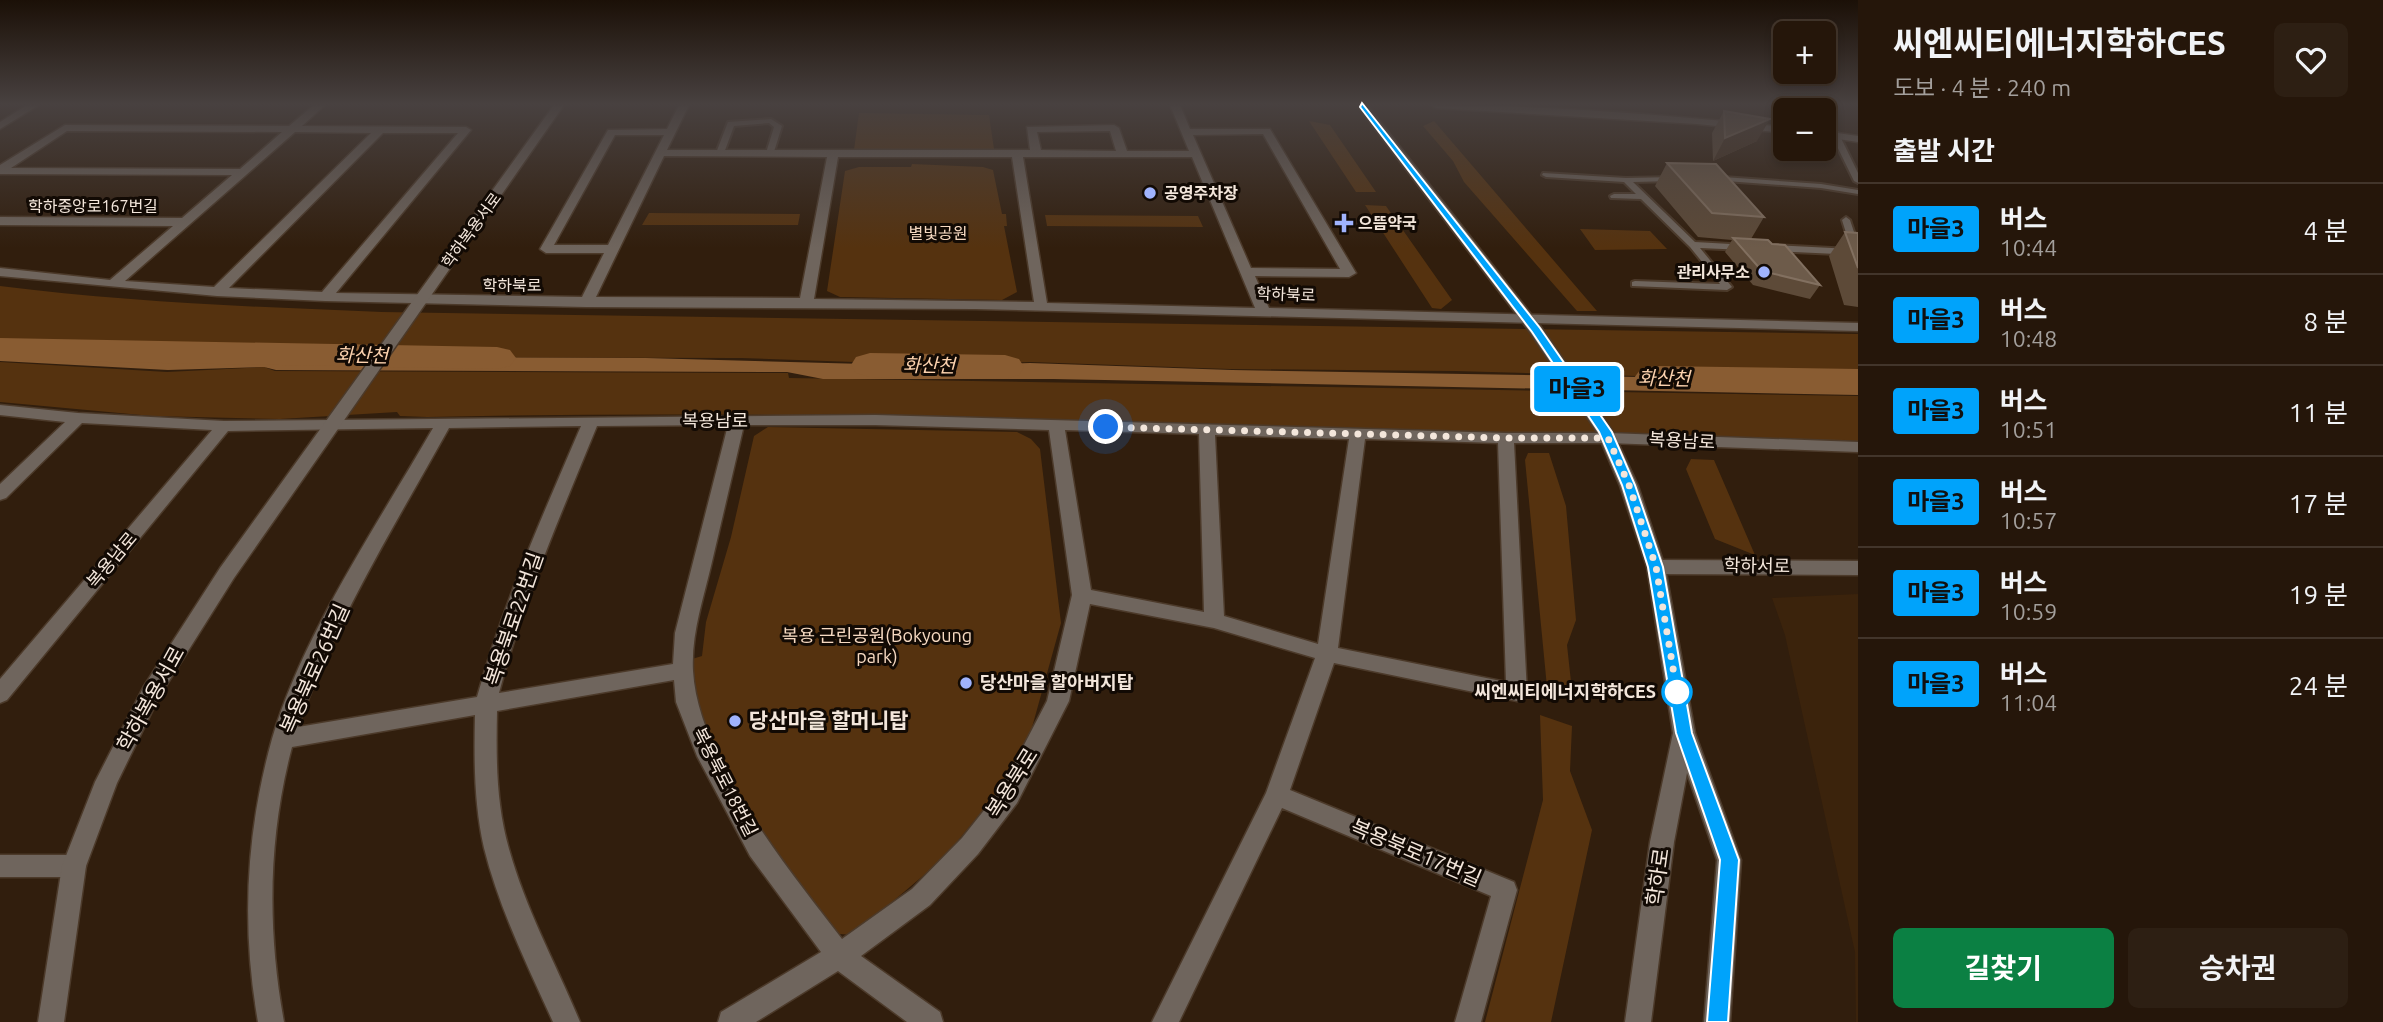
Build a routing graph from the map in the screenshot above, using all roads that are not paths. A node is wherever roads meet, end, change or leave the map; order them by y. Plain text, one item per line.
1 (28, 153) edge
2 (265, 153) edge
3 (357, 153) edge
4 (447, 153) edge
5 (525, 153) edge
6 (600, 153) edge
7 (660, 153) joint
8 (720, 153) joint
9 (769, 153) joint
10 (833, 153) junction
11 (1017, 153) junction
12 (1279, 153) edge
13 (1399, 153) edge
14 (1844, 153) edge
15 (1036, 154) joint
16 (1123, 154) joint
17 (1196, 154) joint
18 (0, 171) edge
19 (243, 172) junction
20 (1546, 175) dead end
21 (1707, 178) edge
22 (1680, 179) edge
23 (1626, 180) junction
24 (1858, 180) edge
25 (1858, 192) edge
26 (1614, 196) dead end
27 (1642, 197) junction
28 (1846, 220) dead end
29 (0, 221) edge
30 (185, 222) junction
31 (1693, 245) junction
32 (613, 249) junction
33 (1857, 252) edge
34 (0, 272) edge
35 (1247, 272) junction
36 (113, 284) junction
37 (1635, 284) dead end
38 (218, 292) junction
39 (324, 297) junction
40 (420, 301) junction
41 (586, 303) junction
42 (806, 303) junction
43 (1041, 306) junction
44 (1264, 311) junction
45 (1533, 326) junction
46 (1858, 327) edge
47 (0, 410) edge
48 (78, 418) junction
49 (338, 419) junction
50 (591, 421) junction
51 (737, 421) junction
52 (444, 423) junction
53 (1056, 425) junction
54 (224, 426) junction
55 (1206, 430) junction
56 (1358, 434) junction
57 (1607, 435) junction
58 (1506, 438) junction
59 (1858, 447) edge
60 (0, 494) edge
61 (1656, 567) junction
62 (1858, 568) edge
63 (1082, 595) junction
64 (1214, 621) junction
65 (1327, 654) junction
66 (683, 670) junction
67 (0, 694) edge
68 (486, 704) junction
69 (1684, 733) junction
70 (283, 739) junction
71 (1277, 795) junction
72 (0, 866) edge
73 (74, 866) junction
74 (839, 956) junction
75 (51, 1022) edge
76 (271, 1022) edge
77 (567, 1022) edge
78 (732, 1022) edge
79 (930, 1022) edge
80 (1165, 1022) edge
81 (1468, 1022) edge
82 (1638, 1022) edge
83 (1717, 1022) edge

1 - 18 street, 학하중앙로167번길
2 - 19 street, 학하중앙로167번길
3 - 38 street
4 - 39 street
5 - 40 street, 학하복용서로
6 - 32 street
7 - 8 street
7 - 32 street
8 - 9 street
9 - 10 street
10 - 11 street
10 - 42 street
11 - 15 street
11 - 43 street
12 - 35 street
13 - 45 street
14 - 24 lane
15 - 16 street
16 - 17 street
17 - 35 street
18 - 19 street, 학하중앙로167번길
19 - 30 street, 학하중앙로167번길
20 - 23 lane
21 - 25 lane
22 - 23 lane
23 - 27 lane
26 - 27 lane
27 - 31 lane
28 - 33 lane
29 - 30 street, 학하중앙로167번길
30 - 36 street, 학하중앙로167번길
31 - 33 lane
31 - 37 lane
32 - 41 street
34 - 36 street, 학하북로
35 - 44 street
36 - 38 street, 학하북로
38 - 39 street, 학하북로
39 - 40 street, 학하북로
40 - 41 street, 학하북로
40 - 49 street, 학하복용서로
41 - 42 street, 학하북로
42 - 43 street, 학하북로
43 - 44 street, 학하북로
44 - 45 street, 학하북로
45 - 46 street, 학하북로
45 - 57 street, 학하로
47 - 48 street, 복용남로
48 - 54 street, 복용남로
48 - 60 street
49 - 52 street, 복용남로
49 - 54 street, 복용남로
49 - 73 street, 학하복용서로
50 - 51 street, 복용남로
50 - 52 street, 복용남로
50 - 68 street, 복용북로22번길
51 - 53 street, 복용남로
51 - 66 street, 복용북로18번길
52 - 70 street, 복용북로26번길
53 - 55 street, 복용남로
53 - 63 street, 복용북로
54 - 67 street, 복용남로
55 - 56 street, 복용남로
55 - 64 street
56 - 58 street, 복용남로
56 - 65 street
57 - 58 street, 복용남로
57 - 59 street, 복용남로
57 - 61 street, 학하로
58 - 65 street
61 - 62 street, 학하서로
61 - 69 street, 학하로
63 - 64 street
63 - 74 street, 복용북로
64 - 65 street
65 - 71 street
66 - 68 street
66 - 74 street, 복용북로18번길
68 - 70 street
68 - 77 street, 복용북로22번길
69 - 82 street, 학하로
69 - 83 street, 학하로
70 - 76 street, 복용북로26번길
71 - 80 street
71 - 81 street, 복용북로17번길
72 - 73 street
73 - 75 street, 학하복용서로
74 - 78 street, 복용북로
74 - 79 street

